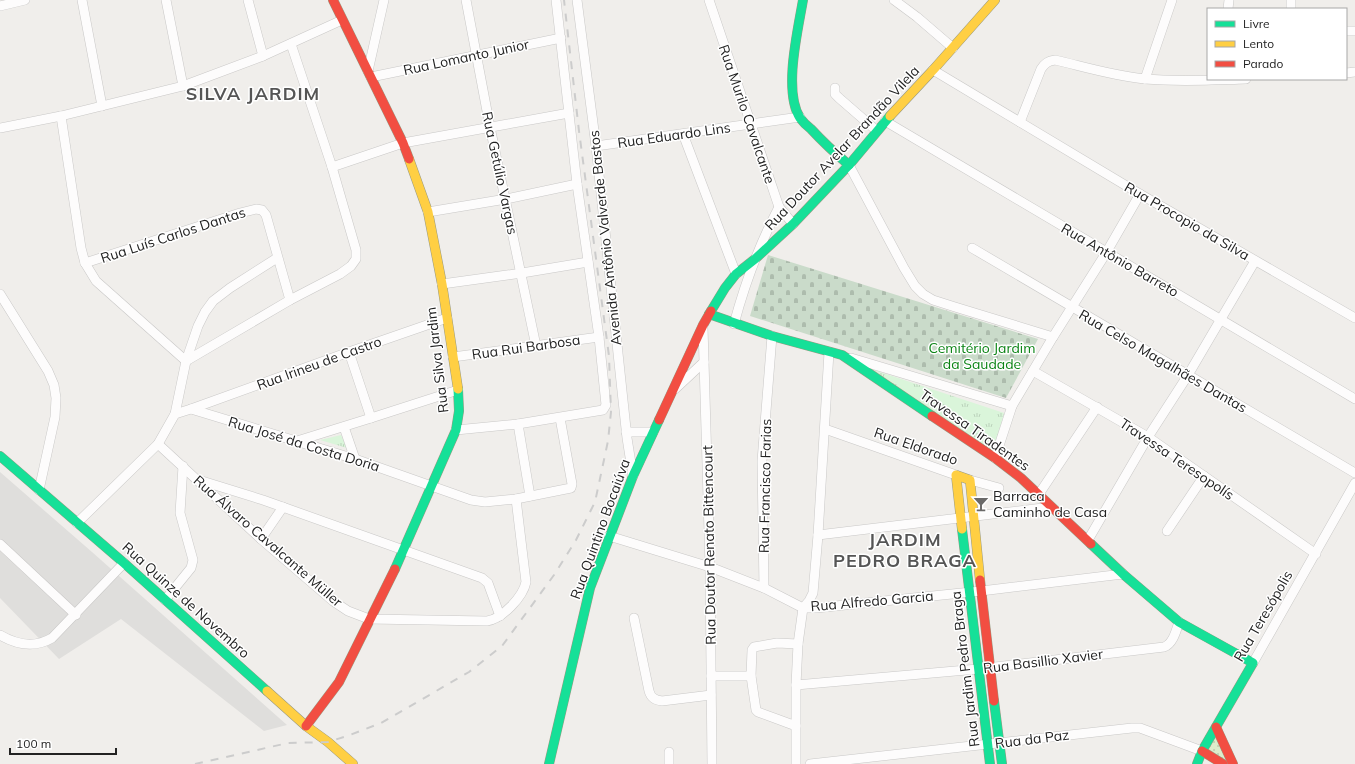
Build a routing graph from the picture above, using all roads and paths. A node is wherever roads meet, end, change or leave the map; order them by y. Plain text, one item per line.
1 (25, 0) edge
2 (82, 0) edge
3 (166, 0) edge
4 (248, 0) edge
5 (333, 0) edge
6 (384, 0) edge
7 (466, 0) edge
8 (556, 0) edge
9 (577, 0) edge
10 (709, 0) edge
11 (803, 0) edge
12 (894, 0) edge
13 (995, 0) edge
14 (1172, 0) edge
15 (0, 6) edge
16 (342, 20) junction
17 (561, 38) junction
18 (291, 44) junction
19 (953, 48) junction
20 (476, 54) junction
21 (263, 56) junction
22 (933, 70) junction
23 (370, 74) junction
24 (1145, 79) junction
25 (1218, 80) edge
26 (183, 86) junction
27 (834, 88) dead end
28 (102, 106) junction
29 (569, 113) junction
30 (61, 116) junction
31 (800, 117) junction
32 (885, 121) junction
33 (1020, 122) junction
34 (750, 125) junction
35 (490, 127) junction
36 (0, 128) edge
37 (877, 131) junction
38 (682, 134) junction
39 (403, 144) junction
40 (596, 146) junction
41 (849, 165) junction
42 (332, 167) junction
43 (577, 184) junction
44 (1140, 194) junction
45 (506, 199) junction
46 (779, 207) junction
47 (428, 212) junction
48 (793, 224) junction
49 (972, 248) dead end
50 (1106, 253) junction
51 (277, 258) junction
52 (755, 259) junction
53 (1255, 261) junction
54 (588, 262) junction
55 (85, 263) junction
56 (522, 273) junction
57 (736, 274) junction
58 (442, 284) junction
59 (0, 294) edge
60 (290, 300) junction
61 (1072, 307) junction
62 (709, 314) junction
63 (447, 318) junction
64 (1355, 318) edge
65 (1220, 319) junction
66 (734, 324) junction
67 (703, 325) junction
68 (772, 336) junction
69 (599, 337) junction
70 (1053, 337) junction
71 (536, 346) junction
72 (349, 352) junction
73 (829, 352) junction
74 (842, 355) junction
75 (453, 357) junction
76 (186, 361) junction
77 (704, 362) junction
78 (1033, 372) junction
79 (1188, 375) junction
80 (458, 390) junction
81 (674, 390) junction
82 (1355, 399) edge
83 (1012, 406) junction
84 (1097, 406) junction
85 (191, 409) junction
86 (175, 414) junction
87 (371, 418) junction
88 (560, 418) junction
89 (518, 424) junction
90 (344, 427) junction
91 (456, 430) junction
92 (825, 430) junction
93 (626, 432) junction
94 (653, 432) junction
95 (1148, 437) junction
96 (297, 441) junction
97 (158, 444) junction
98 (0, 456) edge
99 (995, 458) junction
100 (355, 459) junction
101 (182, 466) junction
102 (1355, 473) edge
103 (956, 475) junction
104 (634, 476) junction
105 (1204, 476) junction
106 (199, 480) junction
107 (970, 480) junction
108 (1355, 483) edge
109 (432, 486) junction
110 (999, 488) dead end
111 (39, 490) junction
112 (1039, 494) junction
113 (530, 496) junction
114 (516, 499) junction
115 (283, 507) junction
116 (1051, 507) junction
117 (974, 516) junction
118 (960, 517) junction
119 (77, 523) junction
120 (1167, 531) dead end
121 (818, 535) junction
122 (609, 536) junction
123 (262, 539) junction
124 (1088, 540) junction
125 (0, 544) edge
126 (404, 550) junction
127 (1316, 554) junction
128 (124, 563) junction
129 (710, 567) junction
130 (1123, 574) junction
131 (764, 588) junction
132 (981, 591) junction
133 (970, 592) junction
134 (165, 600) junction
135 (803, 608) junction
136 (76, 615) junction
137 (500, 616) junction
138 (634, 618) dead end
139 (369, 619) junction
140 (1179, 622) junction
141 (0, 635) edge
142 (798, 644) junction
143 (1253, 663) junction
144 (992, 667) junction
145 (978, 669) junction
146 (711, 676) junction
147 (751, 676) junction
148 (796, 685) junction
149 (711, 695) junction
150 (306, 726) junction
151 (796, 726) junction
152 (1216, 727) junction
153 (1000, 743) junction
154 (988, 744) junction
155 (1202, 751) junction
156 (669, 752) dead end
157 (353, 764) edge
158 (549, 764) edge
159 (669, 764) edge
160 (712, 764) edge
161 (796, 764) edge
162 (810, 764) edge
163 (990, 764) edge
164 (1002, 764) edge
165 (1197, 764) edge
166 (1222, 764) edge
167 (1233, 764) edge

1 - 15 street
2 - 28 street
3 - 26 street
4 - 21 street
5 - 16 street, Rua Silva Jardim
6 - 23 street
7 - 20 street, Rua Getúlio Vargas
8 - 17 street, Avenida Antônio Valverde Bastos
9 - 40 street, Avenida Antônio Valverde Bastos
10 - 34 street, Rua Murilo Cavalcante
11 - 31 street
12 - 19 street
13 - 19 street, Rua Doutor Avelar Brandão Vilela
14 - 24 street
16 - 18 street
16 - 23 street, Rua Silva Jardim
17 - 20 street, Rua Lomanto Junior
17 - 29 street, Avenida Antônio Valverde Bastos
18 - 21 street
18 - 42 street
19 - 22 street, Rua Doutor Avelar Brandão Vilela
20 - 23 street, Rua Lomanto Junior
20 - 35 street, Rua Getúlio Vargas
21 - 26 street
22 - 32 street, Rua Doutor Avelar Brandão Vilela
22 - 33 street, Rua Procopio da Silva
23 - 39 street, Rua Silva Jardim
24 - 25 street
24 - 33 street
26 - 28 street
27 - 37 street
28 - 30 street
29 - 35 street
29 - 43 street, Avenida Antônio Valverde Bastos
30 - 36 street
30 - 55 street
31 - 34 street, Rua Eduardo Lins
31 - 41 street
32 - 37 street, Rua Doutor Avelar Brandão Vilela
32 - 50 street, Rua Antônio Barreto
33 - 44 street, Rua Procopio da Silva
34 - 38 street, Rua Eduardo Lins
34 - 46 street, Rua Murilo Cavalcante
35 - 39 street
35 - 45 street, Rua Getúlio Vargas
37 - 41 street, Rua Doutor Avelar Brandão Vilela
38 - 40 street, Rua Eduardo Lins
38 - 57 street
39 - 42 street
39 - 47 street, Rua Silva Jardim
40 - 93 street, Avenida Antônio Valverde Bastos
41 - 48 street, Rua Doutor Avelar Brandão Vilela
41 - 70 street
42 - 60 street
43 - 45 street
43 - 54 street, Avenida Antônio Valverde Bastos
44 - 50 street
44 - 53 street, Rua Procopio da Silva
45 - 47 street
45 - 56 street, Rua Getúlio Vargas
46 - 48 street, Rua Murilo Cavalcante
46 - 52 street
47 - 58 street, Rua Silva Jardim
48 - 52 street, Rua Doutor Avelar Brandão Vilela
49 - 61 street, Rua Celso Magalhães Dantas
50 - 61 street
50 - 65 street, Rua Antônio Barreto
51 - 55 street, Rua Luís Carlos Dantas
51 - 60 street, Rua Luís Carlos Dantas
51 - 76 street
52 - 57 street, Rua Doutor Avelar Brandão Vilela
52 - 66 street
53 - 64 street, Rua Procopio da Silva
53 - 65 street
54 - 56 street
54 - 69 street, Avenida Antônio Valverde Bastos
55 - 76 street
56 - 58 street
56 - 71 street, Rua Getúlio Vargas
57 - 62 street, Rua Doutor Avelar Brandão Vilela
58 - 63 street, Rua Silva Jardim
59 - 111 street
60 - 76 street
61 - 70 street
61 - 79 street, Rua Celso Magalhães Dantas
62 - 66 street, Travessa Tiradentes
62 - 67 street, Rua Quintino Bocaiúva
63 - 72 street, Rua Irineu de Castro
63 - 75 street, Rua Silva Jardim
65 - 79 street
65 - 82 street, Rua Antônio Barreto
66 - 68 street, Travessa Tiradentes
67 - 77 street, Rua Doutor Renato Bittencourt
67 - 81 street, Rua Quintino Bocaiúva
68 - 73 street, Travessa Tiradentes
68 - 131 street, Rua Francisco Farias
69 - 71 street, Rua Rui Barbosa
69 - 88 street, Avenida Antônio Valverde Bastos
70 - 78 street
71 - 75 street, Rua Rui Barbosa
72 - 85 street, Rua Irineu de Castro
72 - 87 street
73 - 74 street, Travessa Tiradentes
73 - 92 street
74 - 83 street
74 - 99 street, Travessa Tiradentes
75 - 80 street, Rua Silva Jardim
76 - 86 street
77 - 81 street
77 - 129 street, Rua Doutor Renato Bittencourt
78 - 83 street
78 - 84 street, Travessa Teresopolís
79 - 95 street
79 - 102 street, Rua Celso Magalhães Dantas
80 - 87 street
80 - 91 street, Rua Silva Jardim
81 - 94 street, Rua Quintino Bocaiúva
83 - 99 street
84 - 95 street, Travessa Teresopolís
84 - 112 street
85 - 86 street
85 - 96 street, Rua José da Costa Doria
86 - 97 street
87 - 90 street
88 - 89 street
88 - 113 street, Rua José da Costa Doria
89 - 91 street
89 - 113 street
90 - 96 street
90 - 100 street
91 - 109 street, Rua Silva Jardim
92 - 103 street, Rua Eldorado
92 - 121 street
93 - 94 street
93 - 104 street, Avenida Antônio Valverde Bastos
94 - 104 street, Rua Quintino Bocaiúva
95 - 105 street, Travessa Teresopolís
95 - 124 street
96 - 100 street, Rua José da Costa Doria
97 - 101 street, Rua Álvaro Cavalcante Müller
97 - 119 street
98 - 111 street, Rua Quinze de Novembro
99 - 112 street, Travessa Tiradentes
100 - 109 street, Rua José da Costa Doria
101 - 106 street, Rua Álvaro Cavalcante Müller
101 - 134 street
103 - 107 street, Rua Eldorado
103 - 118 street, Rua Jardim Pedro Braga
104 - 122 street, Rua Quintino Bocaiúva
105 - 120 street
105 - 127 street, Travessa Teresopolís
106 - 115 street
106 - 123 street, Rua Álvaro Cavalcante Müller
107 - 110 street, Rua Eldorado
107 - 117 street, Rua Jardim Pedro Braga
108 - 127 street, Rua Teresópolis
109 - 114 street, Rua José da Costa Doria
109 - 126 street, Rua Silva Jardim
111 - 119 street, Rua Quinze de Novembro
112 - 116 street, Travessa Tiradentes
113 - 114 street, Rua José da Costa Doria
114 - 137 street
115 - 123 street
115 - 126 street
116 - 117 street
116 - 124 street, Travessa Tiradentes
117 - 118 street
117 - 132 street, Rua Jardim Pedro Braga
118 - 121 street
118 - 133 street, Rua Jardim Pedro Braga
119 - 128 street, Rua Quinze de Novembro
121 - 135 street
122 - 129 street, Rua Alfredo Garcia
122 - 158 street, Rua Quintino Bocaiúva
123 - 139 street, Rua Álvaro Cavalcante Müller
124 - 130 street, Travessa Tiradentes
125 - 136 street
126 - 137 street
126 - 139 street, Rua Silva Jardim
127 - 143 street, Rua Teresópolis
128 - 134 street, Rua Quinze de Novembro
128 - 136 street
129 - 131 street, Rua Alfredo Garcia
129 - 146 street, Rua Doutor Renato Bittencourt
130 - 132 street, Rua Alfredo Garcia
130 - 140 street, Travessa Tiradentes
131 - 135 street, Rua Alfredo Garcia
132 - 133 street, Rua Alfredo Garcia
132 - 144 street, Rua Jardim Pedro Braga
133 - 135 street, Rua Alfredo Garcia
133 - 145 street, Rua Jardim Pedro Braga
134 - 150 street, Rua Quinze de Novembro
135 - 142 street
136 - 141 street
137 - 139 street, Rua Álvaro Cavalcante Müller
138 - 149 street
139 - 150 street, Rua Silva Jardim
140 - 143 street, Travessa Tiradentes
140 - 144 street, Rua Basillio Xavier
142 - 147 street
142 - 148 street
143 - 152 street, Rua Teresópolis
144 - 145 street, Rua Basillio Xavier
144 - 153 street, Rua Jardim Pedro Braga
145 - 148 street, Rua Basillio Xavier
145 - 154 street, Rua Jardim Pedro Braga
146 - 147 street
146 - 149 street, Rua Doutor Renato Bittencourt
147 - 151 street
148 - 151 street
149 - 160 street, Rua Doutor Renato Bittencourt
150 - 157 street, Rua Quinze de Novembro
151 - 161 street
152 - 155 street, Rua Teresópolis
152 - 167 street
153 - 154 street, Rua da Paz
153 - 155 street, Rua da Paz
153 - 164 street, Rua Jardim Pedro Braga
154 - 162 street, Rua da Paz
154 - 163 street, Rua Jardim Pedro Braga
155 - 165 street, Rua Teresópolis
155 - 166 street
156 - 159 street

